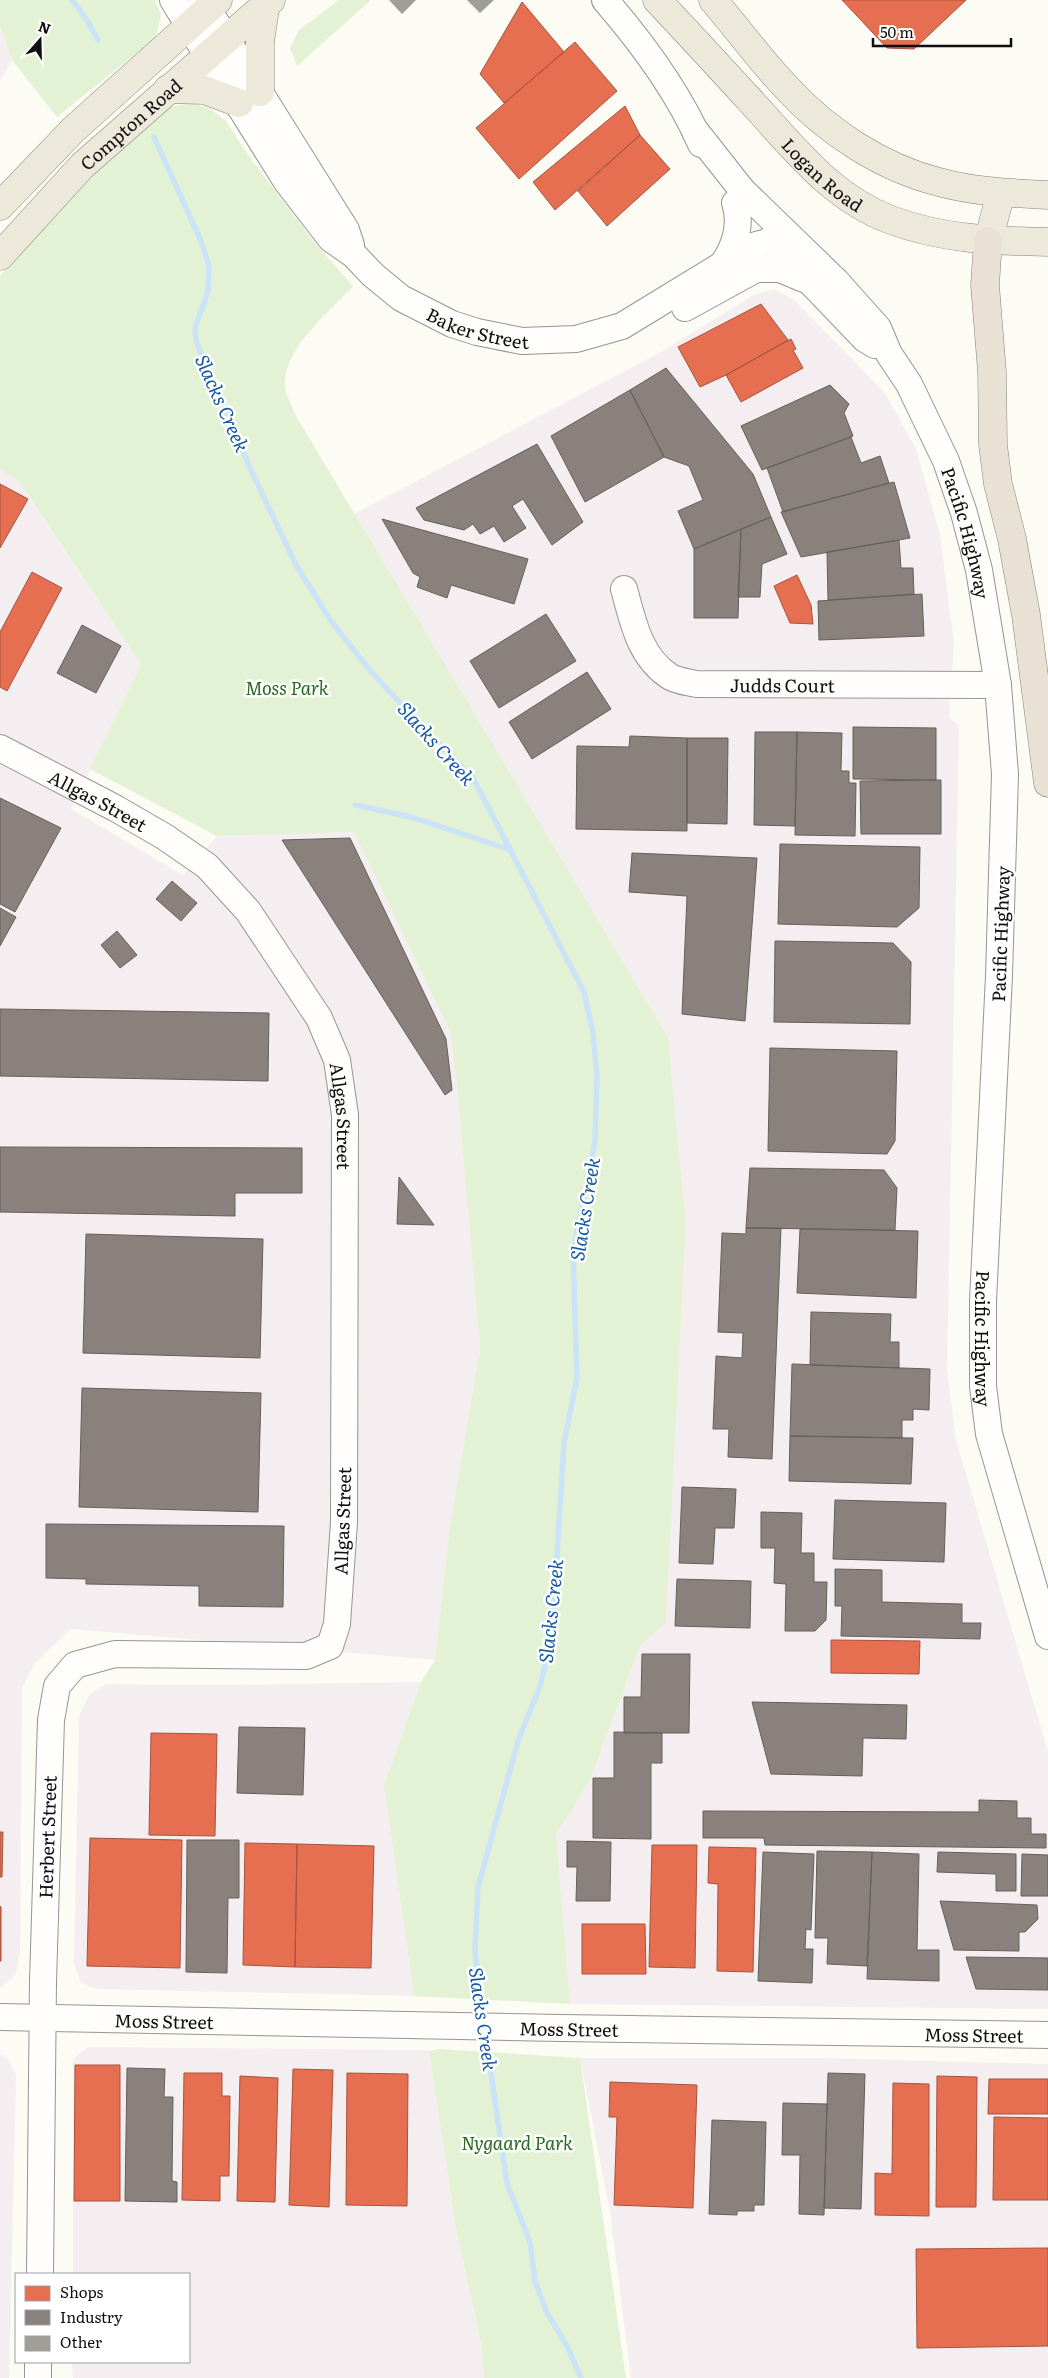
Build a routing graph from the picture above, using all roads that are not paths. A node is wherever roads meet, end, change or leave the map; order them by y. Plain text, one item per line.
1 (173, 0) edge
2 (605, 0) edge
3 (657, 0) edge
4 (713, 0) edge
5 (268, 2) edge
6 (205, 8) edge
7 (217, 46) junction
8 (168, 89) junction
9 (249, 98) junction
10 (731, 190) junction
11 (1001, 193) junction
12 (1048, 195) edge
13 (0, 206) edge
14 (774, 238) junction
15 (988, 240) junction
16 (1048, 242) edge
17 (0, 256) edge
18 (721, 266) junction
19 (813, 268) junction
20 (752, 271) junction
21 (622, 326) junction
22 (624, 589) dead end
23 (998, 685) junction
24 (0, 748) edge
25 (1048, 783) edge
26 (1048, 1636) edge
27 (330, 1646) joint
28 (0, 2017) edge
29 (43, 2018) junction
30 (1048, 2035) edge
31 (40, 2273) edge
32 (38, 2363) edge
33 (38, 2378) edge

1 - 6 street, Baker Street
2 - 10 street
3 - 15 main road, Logan Road
4 - 11 main road, Logan Road
5 - 7 main road, Compton Road
5 - 9 main road
6 - 7 street, Baker Street
6 - 13 main road, Compton Road
7 - 8 main road, Compton Road
7 - 9 street, Baker Street
8 - 9 main road
8 - 17 main road, Compton Road
9 - 21 street, Baker Street
10 - 14 street
10 - 18 street
11 - 12 main road, Logan Road
11 - 15 main road
14 - 18 street, Baker Street
14 - 19 street
14 - 20 street, Baker Street
15 - 16 main road, Logan Road
15 - 25 highway
18 - 21 street, Baker Street
19 - 20 street, Baker Street
19 - 23 street, Pacific Highway
20 - 21 street, Baker Street
22 - 23 street, Judds Court
23 - 26 street, Pacific Highway
24 - 27 street, Allgas Street
27 - 29 street, Herbert Street
28 - 29 street, Moss Street
29 - 30 street, Moss Street
29 - 31 street, Herbert Street
32 - 33 street

